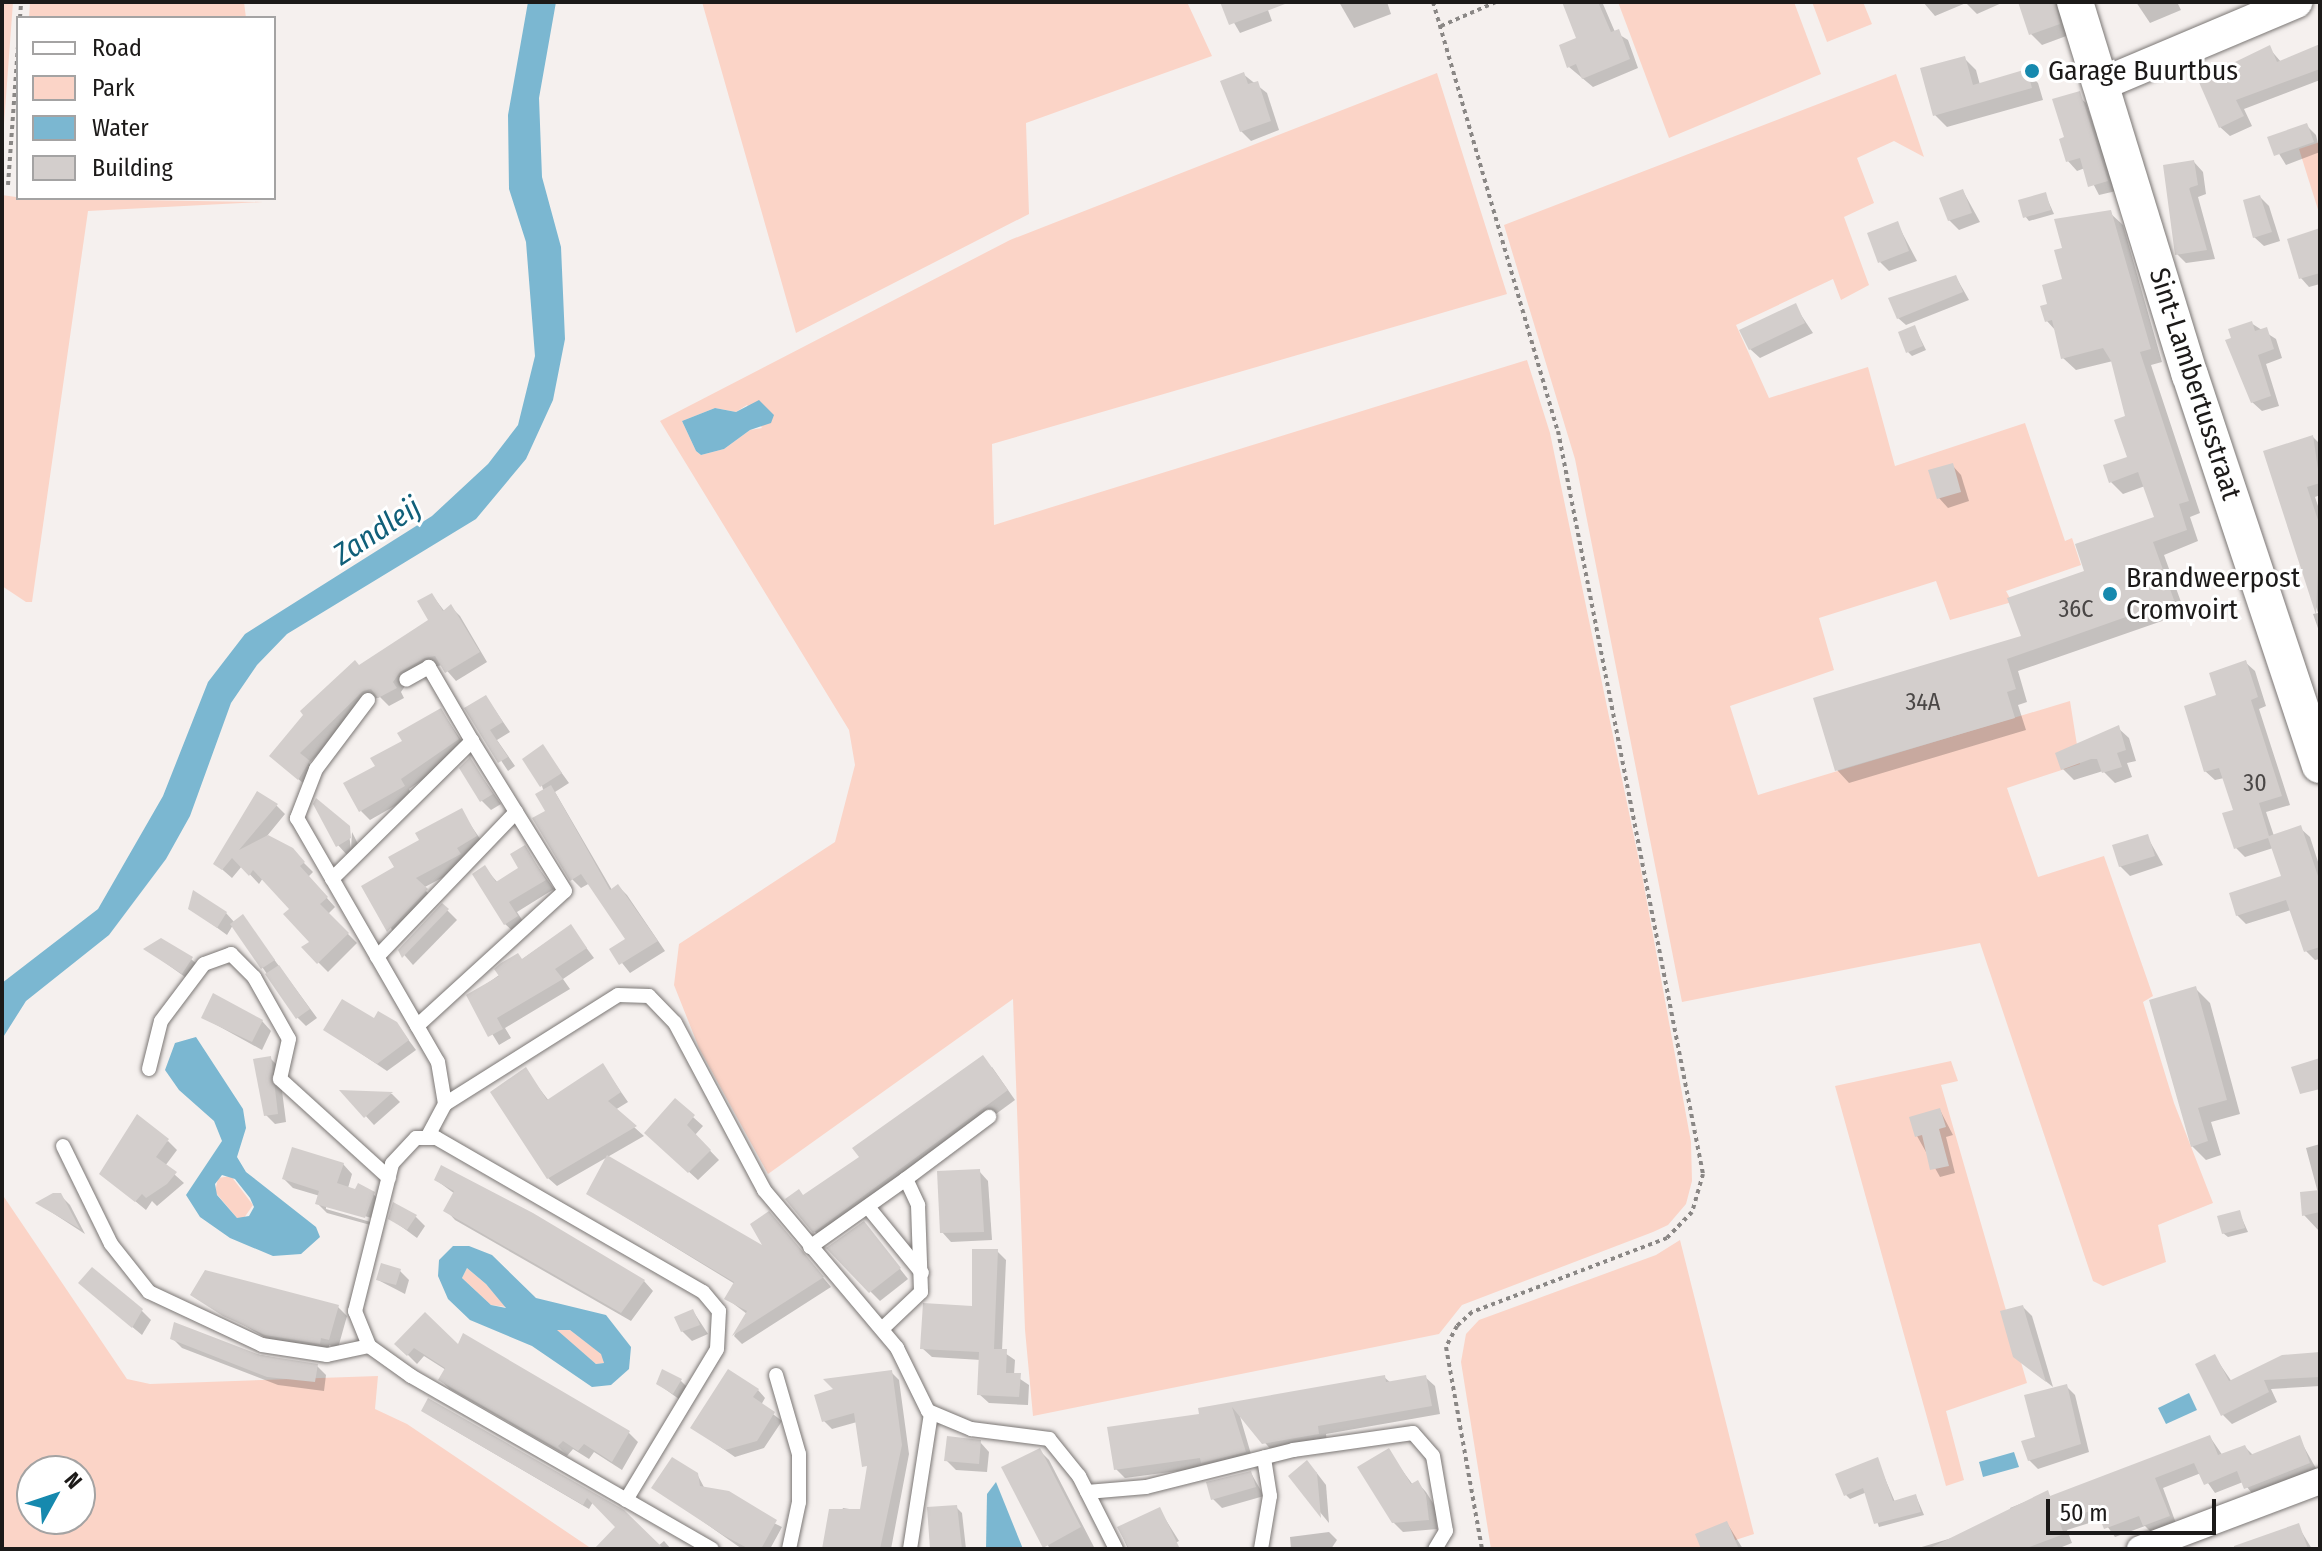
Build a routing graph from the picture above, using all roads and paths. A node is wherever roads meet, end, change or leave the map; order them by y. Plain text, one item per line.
1 (1433, 2) edge
2 (1496, 2) edge
3 (2075, 2) edge
4 (2296, 2) edge
5 (1441, 26) junction
6 (16, 75) edge
7 (2102, 84) junction
8 (8, 185) dead end
9 (406, 680) dead end
10 (368, 700) dead end
11 (472, 741) junction
12 (2320, 765) edge
13 (516, 812) junction
14 (332, 879) junction
15 (377, 957) junction
16 (417, 1026) junction
17 (149, 1069) dead end
18 (445, 1104) junction
19 (989, 1117) dead end
20 (428, 1136) junction
21 (63, 1146) dead end
22 (389, 1178) junction
23 (906, 1179) junction
24 (868, 1207) junction
25 (810, 1247) junction
26 (922, 1273) junction
27 (882, 1329) junction
28 (369, 1346) junction
29 (776, 1375) dead end
30 (931, 1414) junction
31 (1264, 1457) junction
32 (2320, 1481) edge
33 (1087, 1492) junction
34 (626, 1500) junction
35 (712, 1549) edge
36 (789, 1549) edge
37 (910, 1549) edge
38 (1116, 1549) edge
39 (1261, 1549) edge
40 (1435, 1549) edge
41 (1482, 1549) edge
42 (2140, 1549) edge

1 - 5 path
2 - 5 path
3 - 7 main road, Sint-Lambertusstraat
4 - 7 street
5 - 41 path
6 - 8 path
7 - 12 main road, Sint-Lambertusstraat
9 - 11 lane
10 - 14 lane
11 - 13 lane
11 - 14 lane
13 - 15 lane
13 - 16 lane
14 - 15 lane
15 - 16 lane
16 - 18 lane
17 - 22 lane
18 - 20 lane
18 - 25 lane
19 - 23 lane
20 - 22 lane
20 - 34 lane
21 - 28 lane
22 - 28 lane
23 - 24 lane
23 - 26 lane
24 - 25 lane
24 - 26 lane
25 - 27 lane
26 - 27 lane
27 - 30 lane
28 - 34 lane
29 - 36 lane
30 - 33 lane
30 - 37 lane
31 - 33 lane
31 - 39 lane
31 - 40 lane
32 - 42 street
33 - 38 lane
34 - 35 lane

